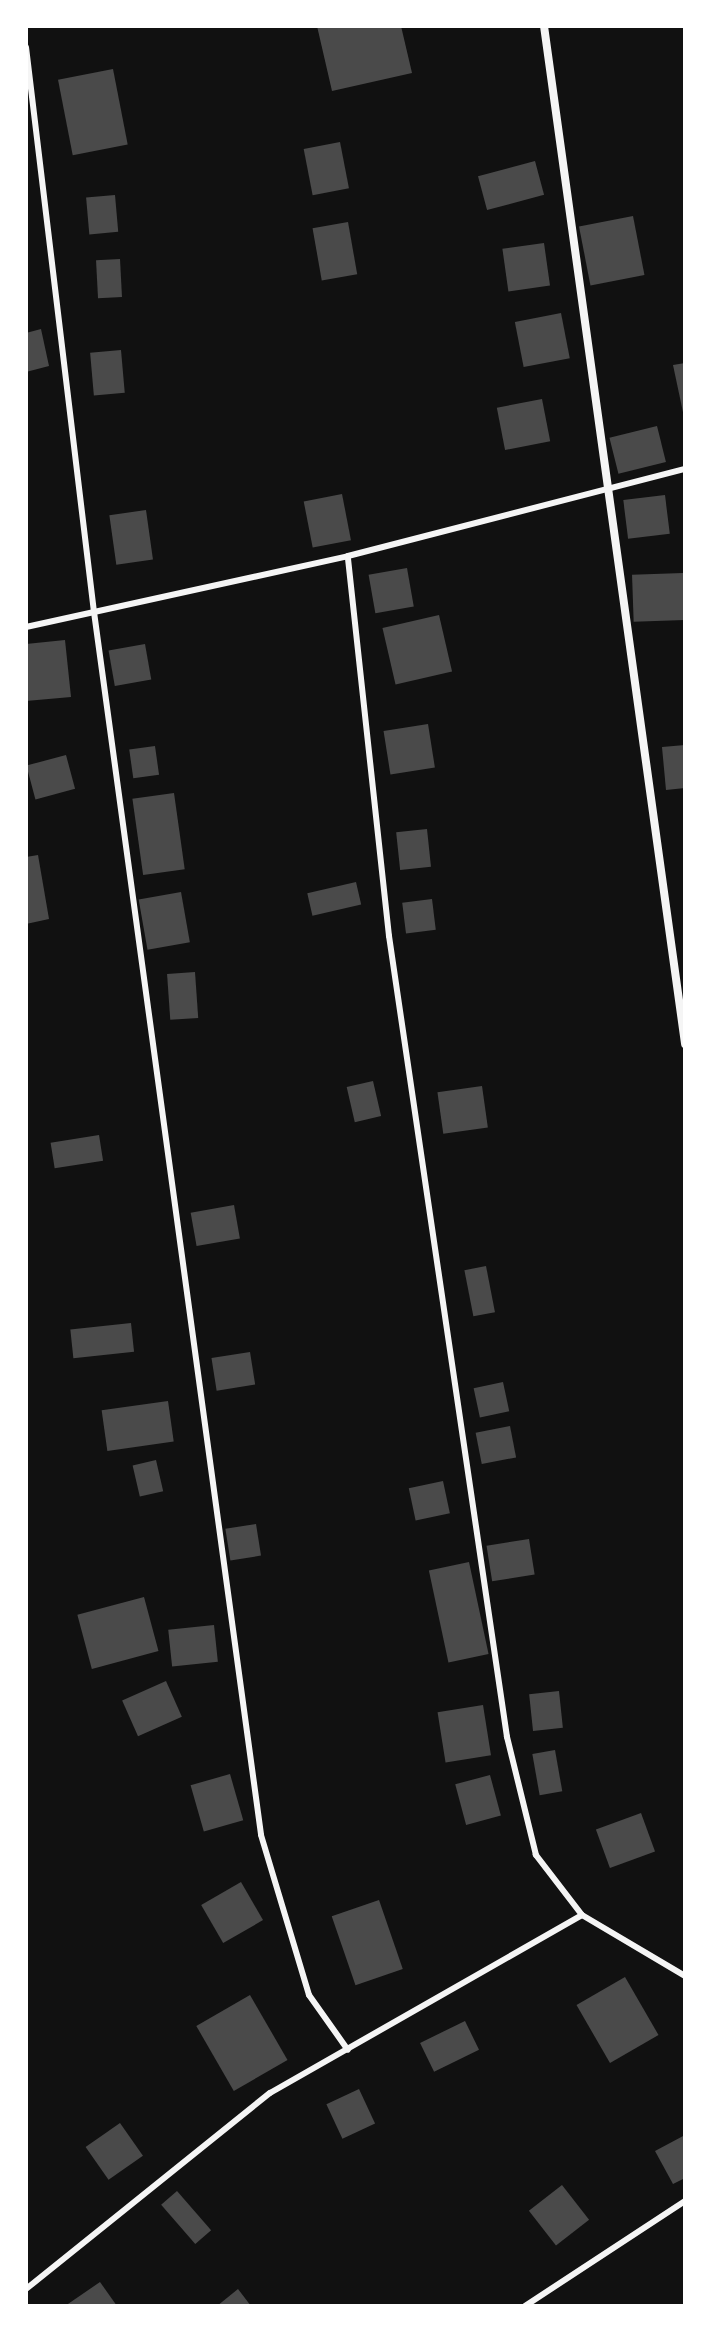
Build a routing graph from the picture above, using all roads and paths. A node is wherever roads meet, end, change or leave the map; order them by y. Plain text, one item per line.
1 (544, 26) edge
2 (26, 47) edge
3 (685, 469) edge
4 (609, 488) junction
5 (348, 556) junction
6 (94, 612) junction
7 (26, 627) edge
8 (685, 1044) edge
9 (582, 1915) junction
10 (685, 1976) edge
11 (348, 2050) junction
12 (685, 2201) edge
13 (26, 2289) edge
14 (525, 2306) edge

1 - 4 street
2 - 6 lane
3 - 4 lane
4 - 5 lane
4 - 8 street
5 - 6 lane
5 - 9 lane
6 - 7 lane
6 - 11 lane
9 - 10 lane
9 - 11 lane
11 - 13 lane
12 - 14 lane

